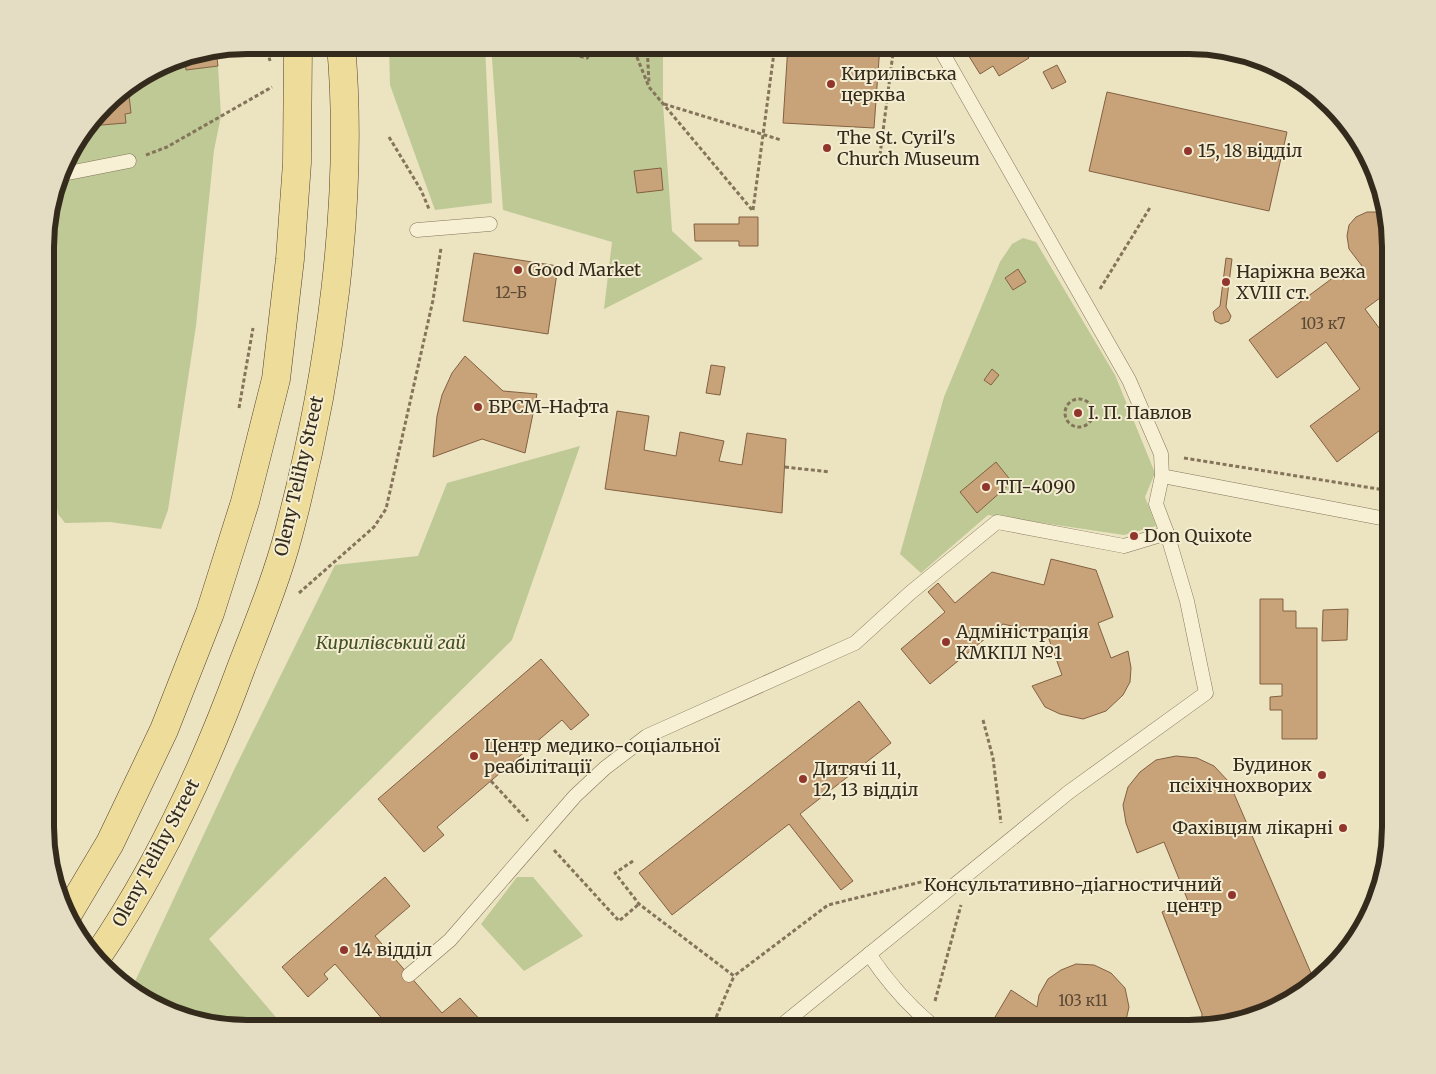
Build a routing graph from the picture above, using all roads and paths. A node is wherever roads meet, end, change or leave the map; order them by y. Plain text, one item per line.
1 (268, 54) edge
2 (298, 54) edge
3 (342, 54) edge
4 (571, 54) edge
5 (590, 54) edge
6 (636, 54) edge
7 (647, 54) edge
8 (774, 54) edge
9 (893, 54) edge
10 (943, 54) edge
11 (271, 70) dead end
12 (649, 87) junction
13 (274, 94) dead end
14 (663, 104) junction
15 (389, 136) dead end
16 (764, 136) junction
17 (781, 140) dead end
18 (880, 155) dead end
19 (129, 161) joint
20 (68, 173) edge
21 (1151, 206) dead end
22 (490, 224) dead end
23 (437, 228) junction
24 (417, 230) dead end
25 (1088, 307) junction
26 (254, 323) dead end
27 (1084, 399) joint
28 (239, 409) dead end
29 (1161, 454) junction
30 (785, 467) dead end
31 (830, 472) dead end
32 (1162, 476) junction
33 (1382, 490) edge
34 (1382, 518) edge
35 (1167, 533) junction
36 (296, 596) dead end
37 (983, 720) dead end
38 (491, 781) dead end
39 (540, 835) junction
40 (1005, 843) junction
41 (633, 861) dead end
42 (970, 871) junction
43 (639, 904) junction
44 (72, 908) edge
45 (100, 952) edge
46 (869, 954) junction
47 (409, 975) dead end
48 (734, 976) junction
49 (715, 1020) edge
50 (788, 1020) edge
51 (926, 1020) edge
52 (934, 1020) edge

1 - 11 path
2 - 44 main road
3 - 45 main road, Oleny Telihy Street
4 - 5 path
6 - 12 path
7 - 12 path
8 - 16 path
9 - 18 path
10 - 25 lane
12 - 14 path
13 - 19 path
14 - 16 path
14 - 16 path
15 - 23 path
16 - 17 path
19 - 20 lane
21 - 25 path
22 - 23 lane
23 - 24 lane
23 - 36 path
25 - 29 lane
26 - 28 path
27 - 27 path
29 - 32 lane
29 - 33 path
30 - 31 path
32 - 34 lane
32 - 35 lane
35 - 39 lane
35 - 40 lane
37 - 40 path
38 - 39 path
39 - 43 path
39 - 47 lane
40 - 42 lane
41 - 43 path
42 - 46 lane
42 - 48 path
42 - 52 path
43 - 48 path
46 - 50 lane
46 - 51 lane
48 - 49 path

